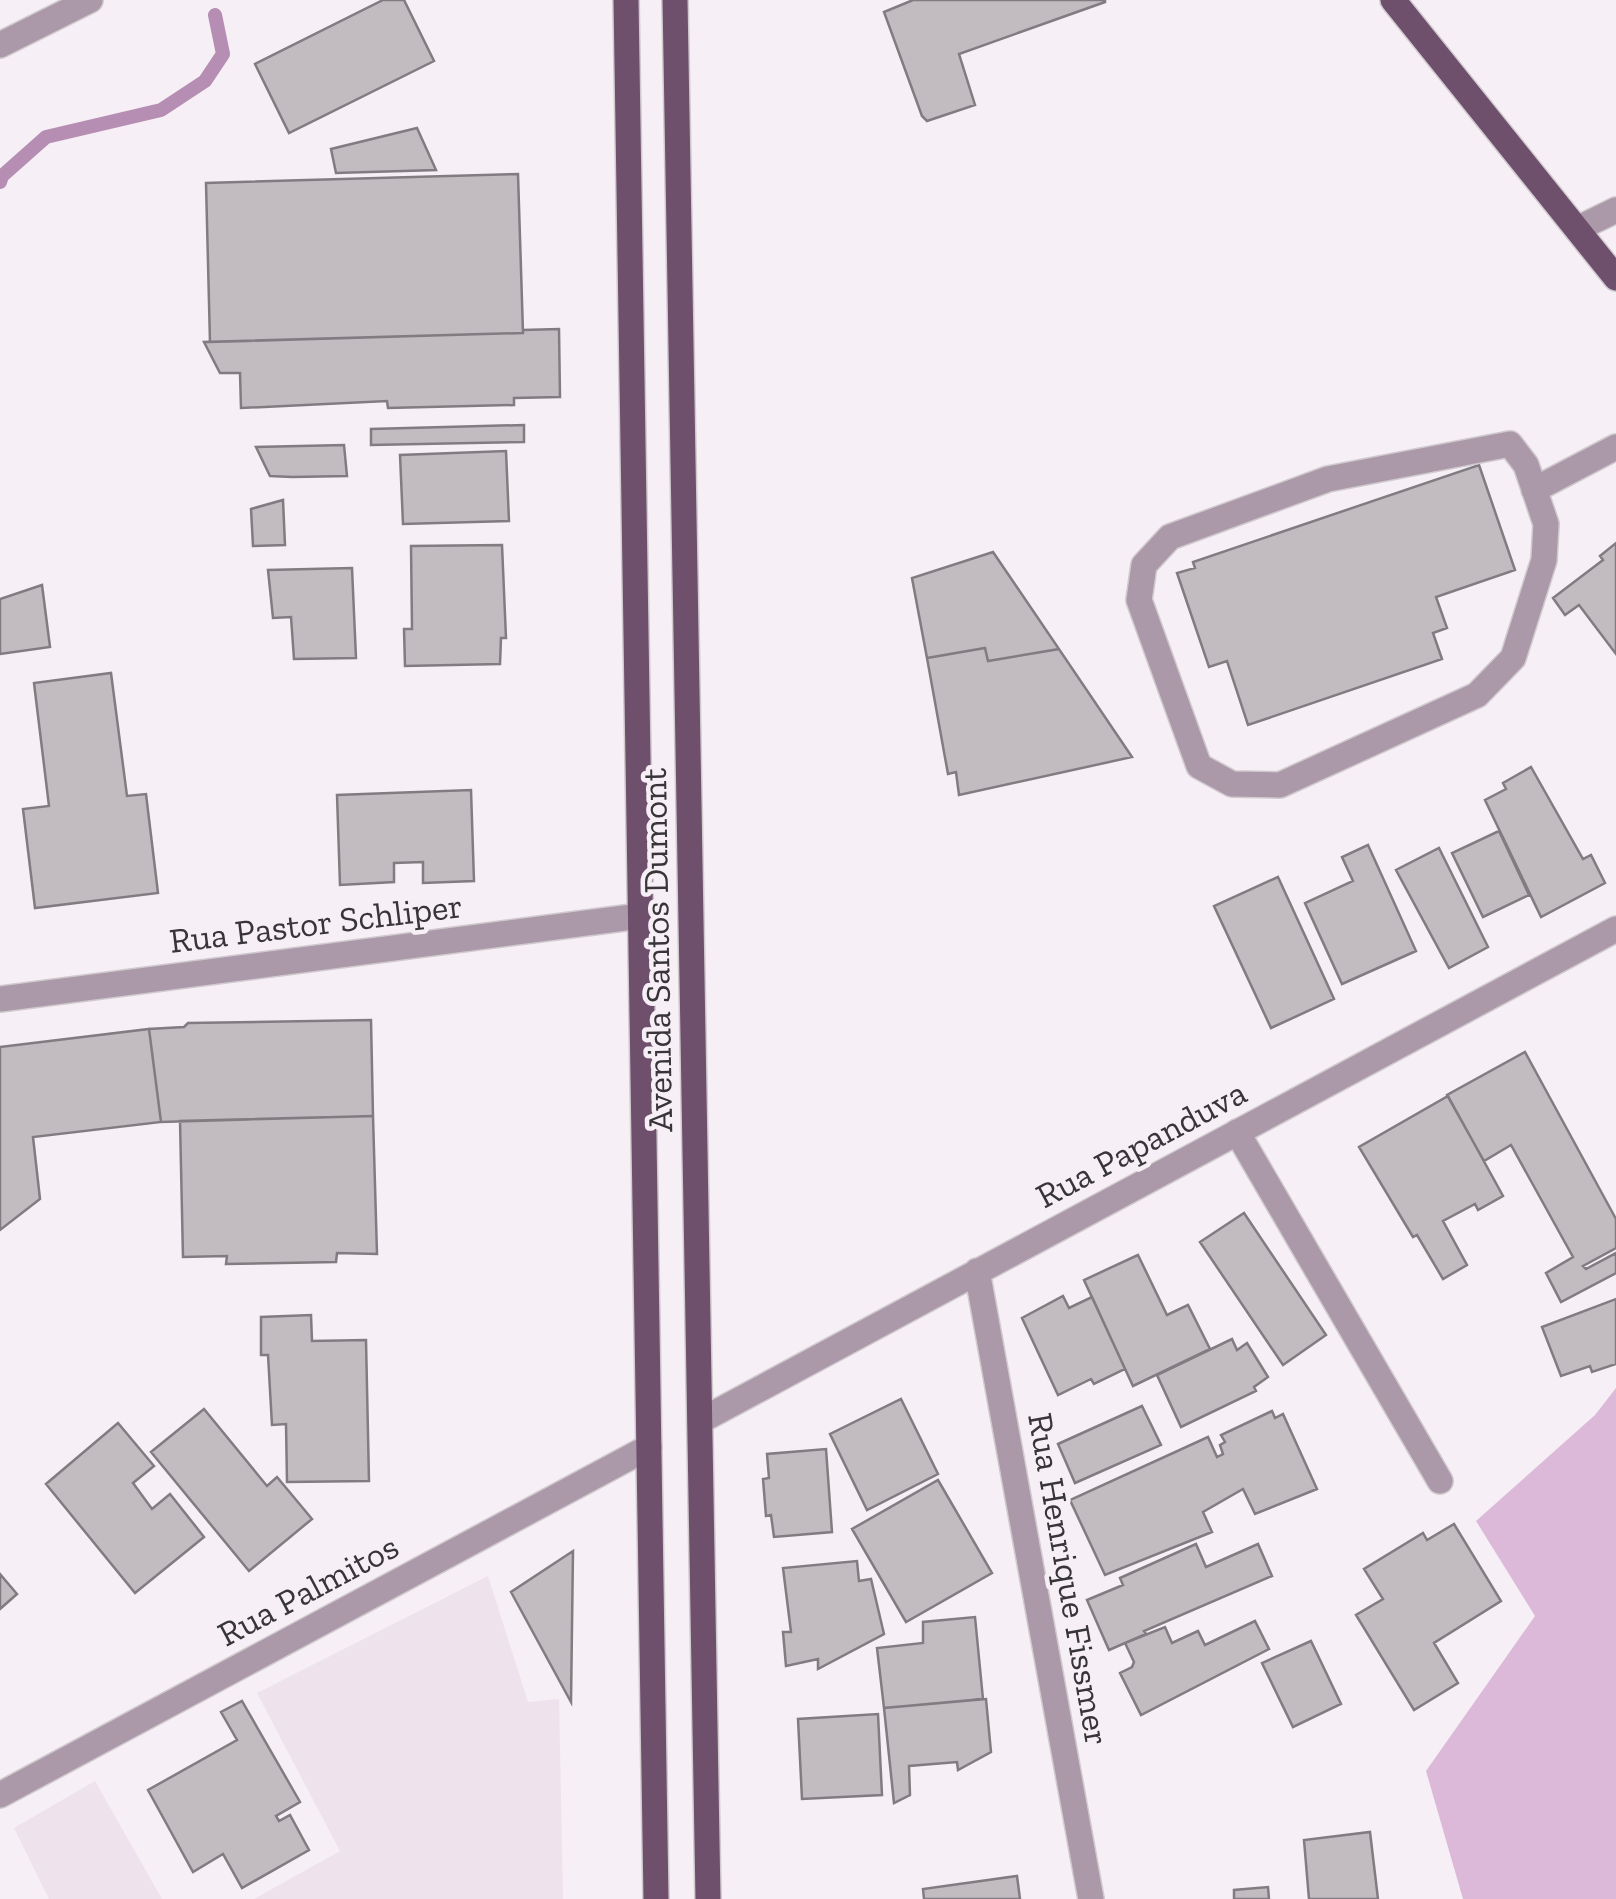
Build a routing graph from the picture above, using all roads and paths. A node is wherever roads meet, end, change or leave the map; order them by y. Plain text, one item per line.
1 (90, 0) edge
2 (626, 0) edge
3 (676, 0) edge
4 (1393, 0) edge
5 (0, 45) edge
6 (1616, 210) edge
7 (1577, 228) junction
8 (1616, 278) edge
9 (1616, 447) edge
10 (1534, 490) junction
11 (640, 916) junction
12 (1616, 929) edge
13 (0, 999) edge
14 (1237, 1132) junction
15 (977, 1272) junction
16 (700, 1420) junction
17 (649, 1448) junction
18 (1440, 1481) dead end
19 (0, 1795) edge
20 (656, 1899) edge
21 (708, 1899) edge
22 (1091, 1899) edge

1 - 5 street
2 - 11 main road, Avenida Santos Dumont
3 - 16 main road, Avenida Santos Dumont
4 - 7 main road
6 - 7 street
7 - 8 main road
9 - 10 street
10 - 10 street
11 - 13 street, Rua Pastor Schliper
11 - 17 main road, Avenida Santos Dumont
12 - 14 street, Rua Papanduva
14 - 15 street, Rua Papanduva
14 - 18 street
15 - 16 street, Rua Papanduva
15 - 22 street, Rua Henrique Fissmer
16 - 21 main road, Avenida Santos Dumont
17 - 19 street, Rua Palmitos
17 - 20 main road, Avenida Santos Dumont

